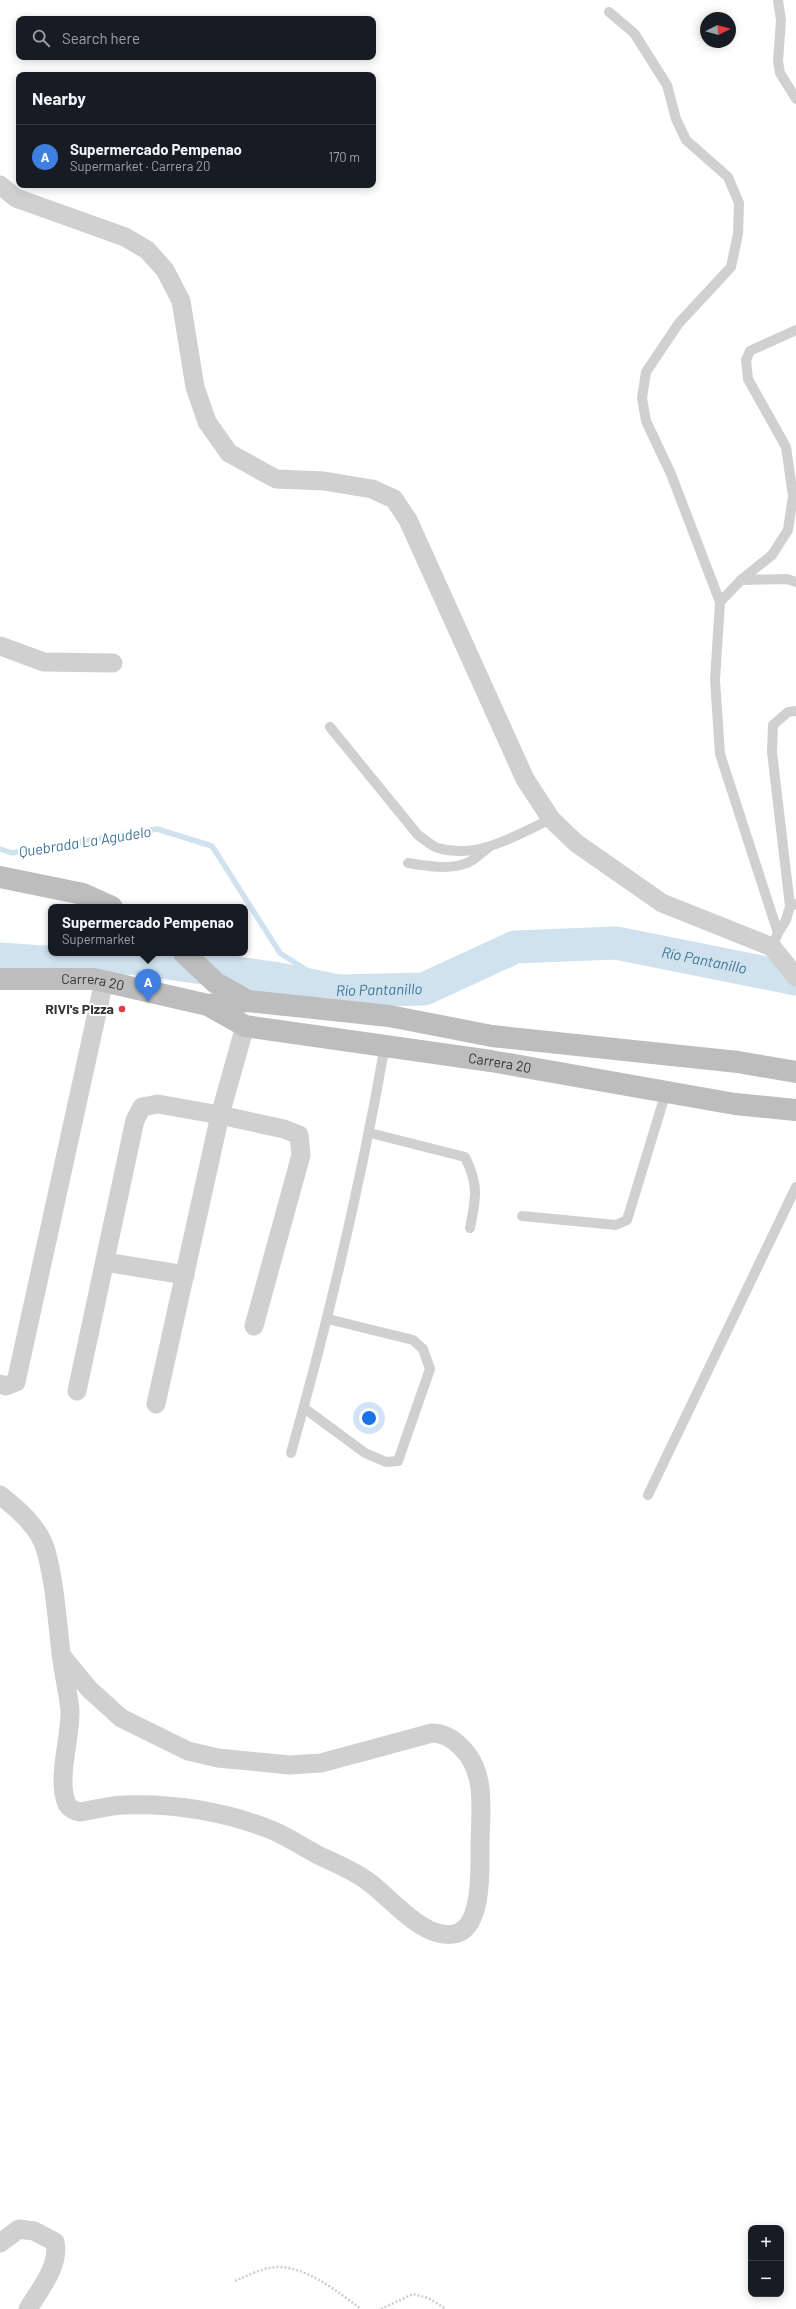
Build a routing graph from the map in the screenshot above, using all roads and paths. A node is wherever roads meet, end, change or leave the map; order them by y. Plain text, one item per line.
1 (778, 0) edge
2 (609, 12) dead end
3 (796, 99) edge
4 (0, 185) edge
5 (796, 330) edge
6 (741, 580) junction
7 (796, 582) edge
8 (720, 602) junction
9 (0, 646) edge
10 (113, 664) dead end
11 (796, 711) edge
12 (330, 727) dead end
13 (551, 819) junction
14 (488, 848) junction
15 (408, 863) dead end
16 (0, 877) edge
17 (105, 904) edge
18 (793, 905) edge
19 (777, 946) junction
20 (187, 956) edge
21 (796, 977) edge
22 (0, 979) edge
23 (104, 981) junction
24 (248, 1001) junction
25 (208, 1005) junction
26 (245, 1026) junction
27 (386, 1045) junction
28 (796, 1072) edge
29 (666, 1092) junction
30 (796, 1110) edge
31 (220, 1115) junction
32 (370, 1133) junction
33 (796, 1187) edge
34 (522, 1216) dead end
35 (470, 1228) dead end
36 (105, 1262) junction
37 (185, 1275) junction
38 (328, 1319) junction
39 (254, 1326) dead end
40 (0, 1384) edge
41 (77, 1391) dead end
42 (156, 1404) dead end
43 (304, 1408) junction
44 (291, 1453) dead end
45 (0, 1495) edge
46 (648, 1495) dead end
47 (61, 1655) junction
48 (0, 2243) edge
49 (235, 2281) dead end
50 (28, 2309) edge
51 (361, 2309) edge
52 (381, 2309) edge
53 (446, 2309) edge

1 - 3 lane
2 - 8 lane
4 - 13 street
5 - 6 lane
6 - 7 lane
6 - 8 lane
8 - 19 lane
9 - 10 street
11 - 18 lane
12 - 14 lane
13 - 14 lane
13 - 19 street
14 - 15 lane
16 - 17 main road
18 - 19 lane
19 - 21 street
20 - 24 main road
22 - 23 main road, Carrera 20
23 - 25 main road, Carrera 20
23 - 40 street
24 - 25 main road, Carrera 20
24 - 28 main road, Carrera 20
25 - 26 main road, Carrera 20
26 - 27 main road, Carrera 20
26 - 31 street
27 - 29 main road, Carrera 20
27 - 32 lane
29 - 30 main road, Carrera 20
29 - 34 lane
31 - 36 street
31 - 37 street
31 - 39 street
32 - 35 lane
32 - 38 lane
33 - 46 lane
36 - 37 street
36 - 41 street
37 - 42 street
38 - 43 lane
38 - 43 lane
43 - 44 lane
45 - 47 street
47 - 47 street
48 - 50 street
49 - 51 path
52 - 53 path

